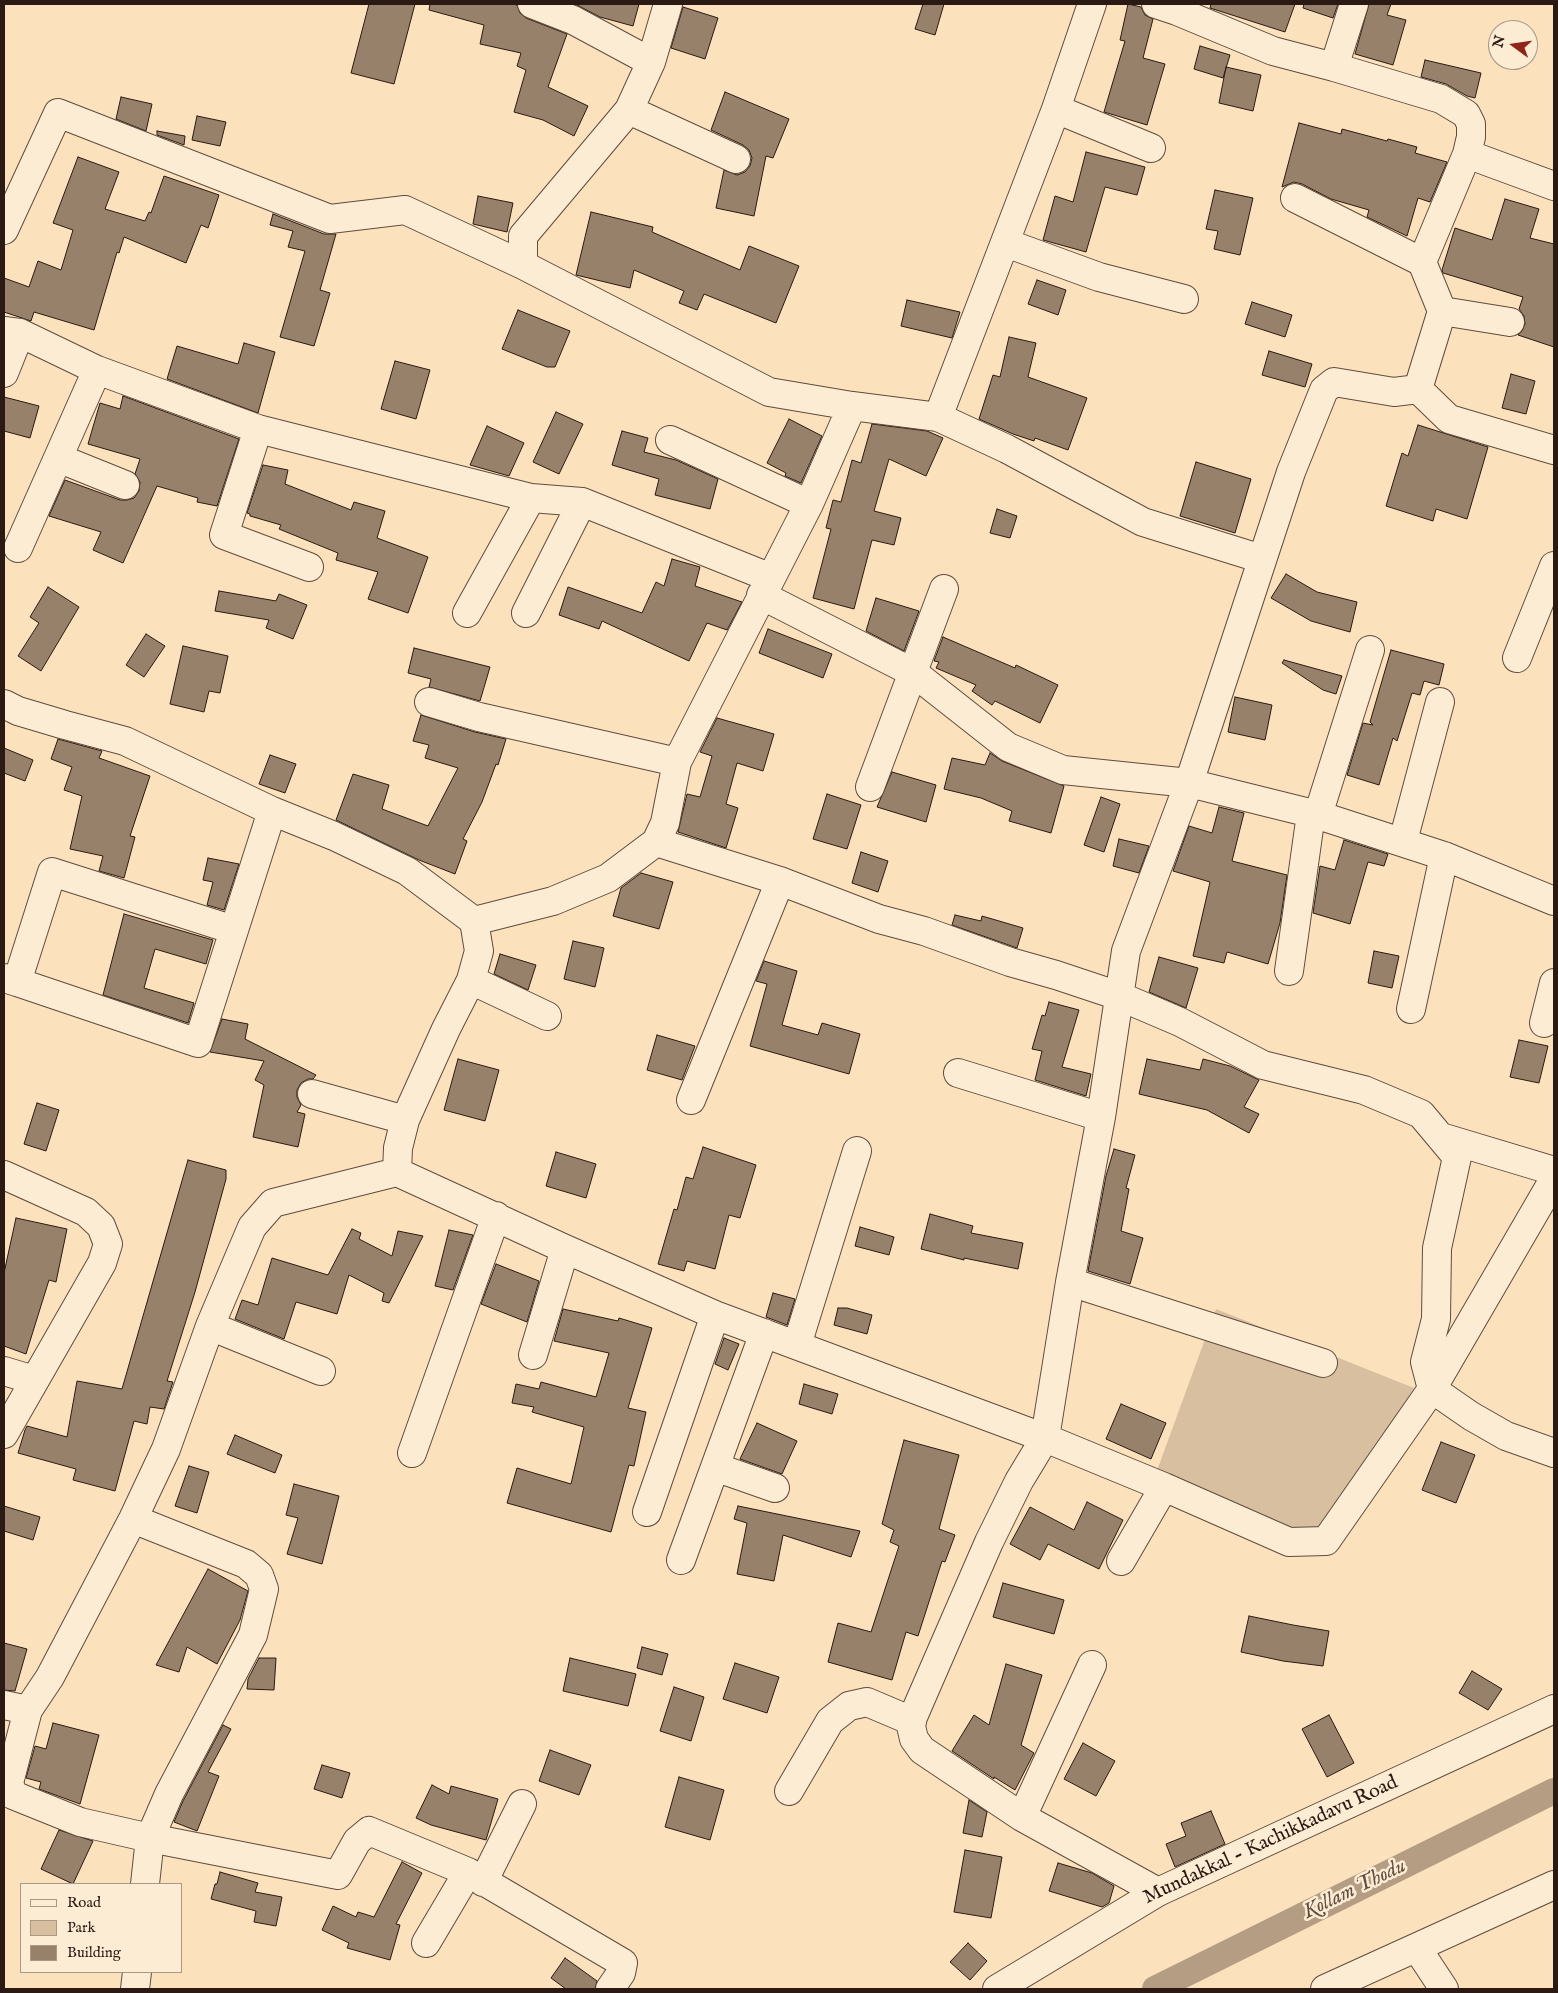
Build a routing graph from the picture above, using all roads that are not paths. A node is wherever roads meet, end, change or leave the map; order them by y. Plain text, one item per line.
1 (532, 4) edge
2 (668, 4) edge
3 (1092, 4) edge
4 (1156, 4) edge
5 (1354, 4) edge
6 (651, 62) junction
7 (1334, 67) junction
8 (1056, 109) junction
9 (630, 110) junction
10 (1151, 148) dead end
11 (1467, 154) junction
12 (736, 159) dead end
13 (1554, 186) edge
14 (1295, 198) dead end
15 (4, 230) edge
16 (1006, 243) junction
17 (1422, 262) junction
18 (523, 265) junction
19 (1184, 299) dead end
20 (1442, 311) junction
21 (1510, 322) dead end
22 (12, 332) edge
23 (97, 370) junction
24 (4, 373) edge
25 (1418, 389) junction
26 (852, 406) junction
27 (938, 417) junction
28 (258, 429) junction
29 (670, 440) dead end
30 (1554, 450) edge
31 (58, 458) junction
32 (125, 485) dead end
33 (531, 498) junction
34 (582, 502) junction
35 (809, 504) junction
36 (18, 548) dead end
37 (1262, 559) junction
38 (309, 566) dead end
39 (1554, 566) edge
40 (766, 586) junction
41 (944, 589) dead end
42 (467, 613) dead end
43 (526, 613) dead end
44 (1370, 650) dead end
45 (1516, 658) dead end
46 (914, 673) junction
47 (429, 702) dead end
48 (1440, 702) dead end
49 (4, 704) edge
50 (677, 762) junction
51 (1189, 783) junction
52 (870, 788) dead end
53 (272, 810) junction
54 (1314, 815) junction
55 (1403, 841) junction
56 (656, 842) junction
57 (1444, 856) junction
58 (780, 881) junction
59 (1554, 901) edge
60 (474, 921) junction
61 (234, 930) junction
62 (1289, 971) dead end
63 (10, 980) edge
64 (471, 980) junction
65 (1554, 983) edge
66 (1119, 996) junction
67 (1411, 1008) dead end
68 (547, 1016) dead end
69 (1544, 1023) dead end
70 (958, 1072) dead end
71 (312, 1094) dead end
72 (691, 1100) dead end
73 (1101, 1117) junction
74 (405, 1120) junction
75 (1441, 1138) junction
76 (857, 1151) dead end
77 (1554, 1171) edge
78 (397, 1172) junction
79 (4, 1175) edge
80 (1554, 1178) edge
81 (496, 1216) junction
82 (564, 1249) junction
83 (1070, 1282) junction
84 (715, 1315) junction
85 (210, 1326) junction
86 (764, 1333) junction
87 (797, 1345) junction
88 (533, 1355) dead end
89 (1323, 1364) dead end
90 (4, 1370) edge
91 (321, 1371) dead end
92 (34, 1380) junction
93 (1432, 1389) junction
94 (4, 1434) edge
95 (1045, 1438) junction
96 (412, 1453) dead end
97 (1554, 1453) edge
98 (715, 1467) junction
99 (1164, 1487) junction
100 (774, 1488) dead end
101 (648, 1512) dead end
102 (133, 1519) junction
103 (681, 1560) dead end
104 (1122, 1561) dead end
105 (1092, 1665) dead end
106 (16, 1708) edge
107 (1554, 1709) edge
108 (912, 1721) junction
109 (789, 1792) dead end
110 (522, 1804) dead end
111 (1022, 1818) junction
112 (150, 1838) junction
113 (475, 1877) junction
114 (145, 1883) edge
115 (1554, 1885) edge
116 (1158, 1892) junction
117 (426, 1943) dead end
118 (1417, 1948) junction
119 (137, 1973) edge
120 (135, 1989) edge
121 (610, 1989) edge
122 (997, 1989) edge
123 (1325, 1989) edge
124 (1444, 1989) edge

1 - 6 street
2 - 6 street
3 - 8 street
4 - 7 street
5 - 7 street
6 - 9 street
7 - 11 street
8 - 10 street
8 - 16 street
9 - 12 street
9 - 18 street
11 - 13 street
11 - 17 street
14 - 17 street
15 - 18 street
16 - 19 street
16 - 27 street
17 - 20 street
18 - 26 street
20 - 21 street
20 - 25 street
22 - 23 street
22 - 24 street
23 - 28 street
23 - 31 street
25 - 30 street
25 - 37 street
26 - 27 street
26 - 35 street
27 - 37 street
28 - 33 street
28 - 38 street
29 - 35 street
31 - 32 street
31 - 36 street
33 - 34 street
33 - 42 street
34 - 40 street
34 - 43 street
35 - 40 street
37 - 51 street
39 - 45 street
40 - 46 street
40 - 50 street
41 - 46 street
44 - 54 street
46 - 51 street
46 - 52 street
47 - 50 street
48 - 55 street
49 - 53 street
50 - 56 street
51 - 54 street
51 - 66 street
53 - 60 street
53 - 61 street
54 - 55 street
54 - 62 street
55 - 57 street
56 - 58 street
56 - 60 street
57 - 59 street
57 - 67 street
58 - 66 street
58 - 72 street
60 - 64 street
61 - 63 street
61 - 63 street
64 - 68 street
64 - 74 street
65 - 69 street
66 - 73 street
66 - 75 street
70 - 73 street
71 - 74 street
73 - 83 street
74 - 78 street
75 - 77 street
75 - 93 street
76 - 87 street
78 - 81 street
78 - 85 street
79 - 92 street
80 - 93 street
81 - 82 street
81 - 96 street
82 - 84 street
82 - 88 street
83 - 89 street
83 - 95 street
84 - 86 street
84 - 101 street
85 - 91 street
85 - 102 street
86 - 87 street
86 - 98 street
87 - 95 street
90 - 92 street
92 - 94 street
93 - 97 street
93 - 99 street
95 - 99 street
95 - 108 street
98 - 100 street
98 - 103 street
99 - 104 street
102 - 106 street
102 - 112 street
105 - 111 street
106 - 112 street
107 - 116 street, Mundakkal - Kachikkadavu Road
108 - 109 street
108 - 111 street
110 - 113 street
111 - 116 street
112 - 113 street
112 - 114 street
113 - 117 street
113 - 121 street
115 - 118 street
116 - 122 street, Mundakkal - Kachikkadavu Road
118 - 123 street
118 - 124 street
119 - 120 street

